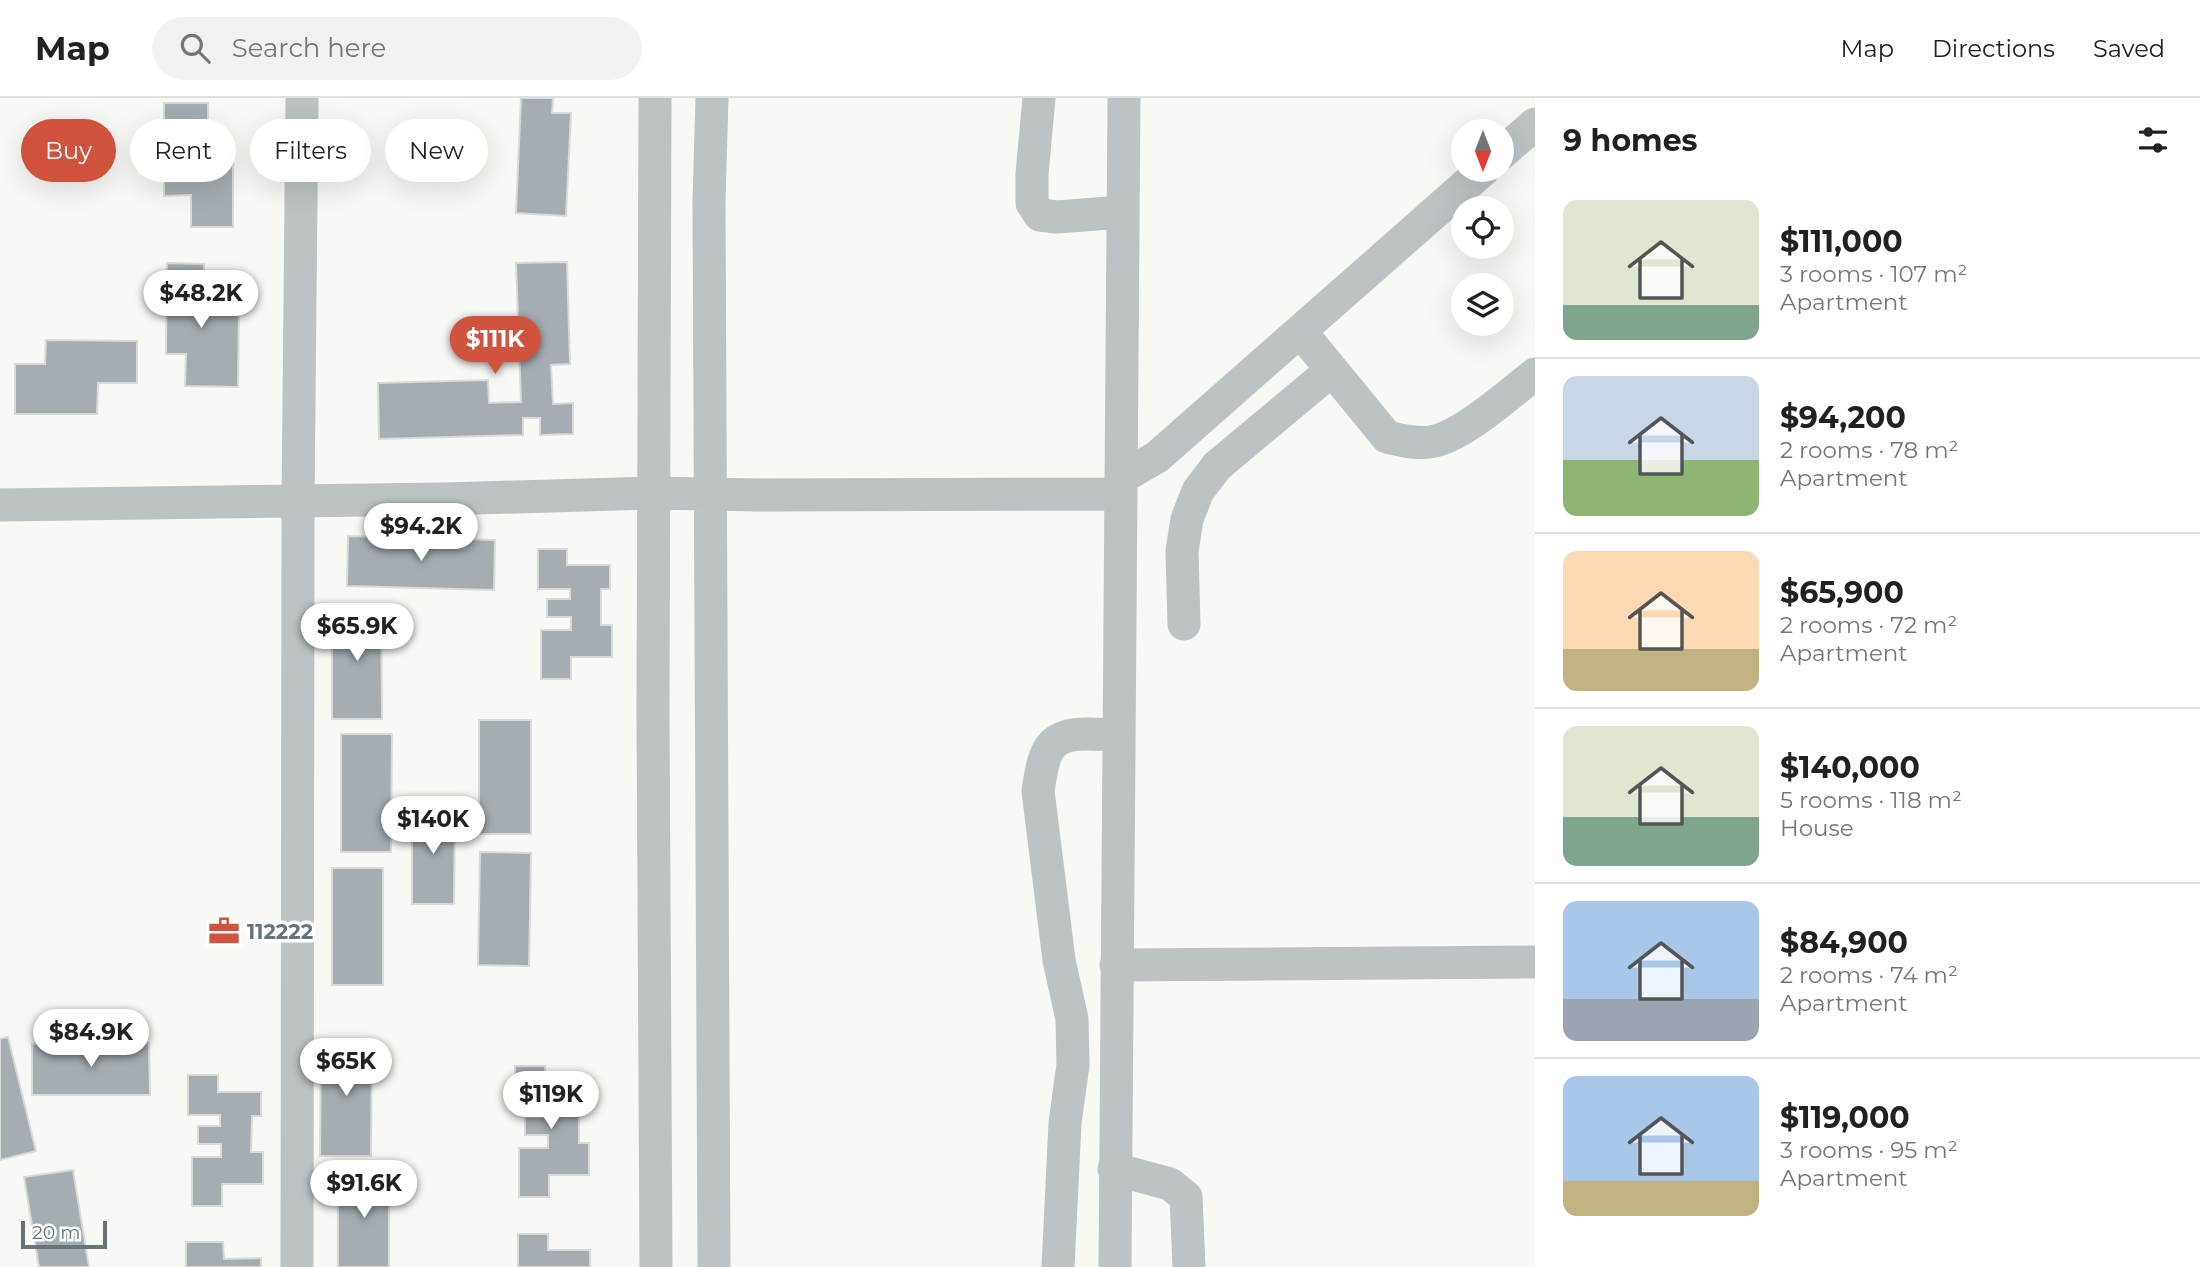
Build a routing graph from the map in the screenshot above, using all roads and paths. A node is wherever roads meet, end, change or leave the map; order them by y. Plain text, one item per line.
1 (302, 98) edge
2 (655, 98) edge
3 (712, 98) edge
4 (1039, 98) edge
5 (1124, 98) edge
6 (1535, 124) edge
7 (1514, 142) edge
8 (1469, 182) edge
9 (1122, 212) junction
10 (1300, 331) junction
11 (1332, 369) junction
12 (1535, 374) edge
13 (1121, 486) junction
14 (653, 493) junction
15 (710, 494) junction
16 (298, 501) junction
17 (0, 505) edge
18 (1184, 624) dead end
19 (1118, 735) junction
20 (1535, 962) edge
21 (1116, 965) junction
22 (1114, 1169) junction
23 (297, 1267) edge
24 (656, 1267) edge
25 (714, 1267) edge
26 (1058, 1267) edge
27 (1115, 1267) edge
28 (1189, 1267) edge

1 - 16 street
2 - 14 street
3 - 15 street
4 - 9 street
5 - 9 street
6 - 7 street
8 - 10 street
9 - 13 street
10 - 11 street
10 - 13 street
11 - 12 street
11 - 18 street
13 - 15 street
13 - 19 street
14 - 15 street
14 - 16 street
14 - 24 street
15 - 25 street
16 - 17 street
16 - 23 street
19 - 21 street
19 - 26 street
20 - 21 street
21 - 22 street
22 - 27 street
22 - 28 street

